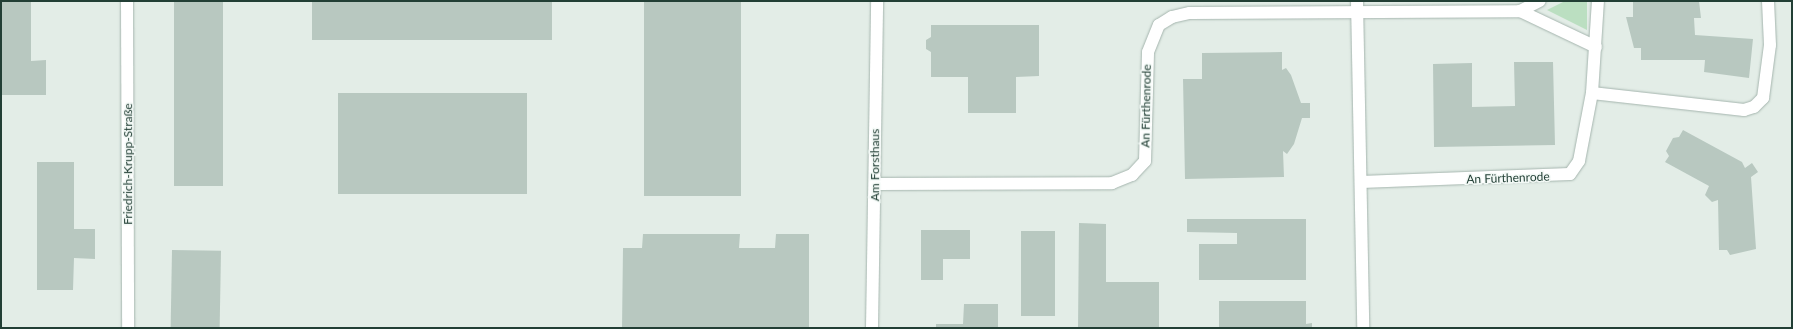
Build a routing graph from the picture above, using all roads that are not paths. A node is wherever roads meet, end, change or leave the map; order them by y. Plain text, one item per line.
1 (127, 1) edge
2 (877, 1) edge
3 (1540, 1) edge
4 (1598, 1) edge
5 (1768, 1) edge
6 (1357, 7) edge
7 (1520, 11) junction
8 (1596, 47) junction
9 (1592, 93) junction
10 (1361, 182) junction
11 (875, 184) junction
12 (128, 328) edge
13 (872, 328) edge
14 (1363, 328) edge

1 - 12 street, Friedrich-Krupp-Straße
2 - 11 street, Am Forsthaus
3 - 7 street, An Fürthenrode
4 - 8 street, An Fürthenrode
5 - 9 street
6 - 7 street, An Fürthenrode
6 - 10 street
6 - 11 street, An Fürthenrode
7 - 8 street, An Fürthenrode
8 - 9 street, An Fürthenrode
9 - 10 street, An Fürthenrode
10 - 14 street
11 - 13 street, Am Forsthaus

